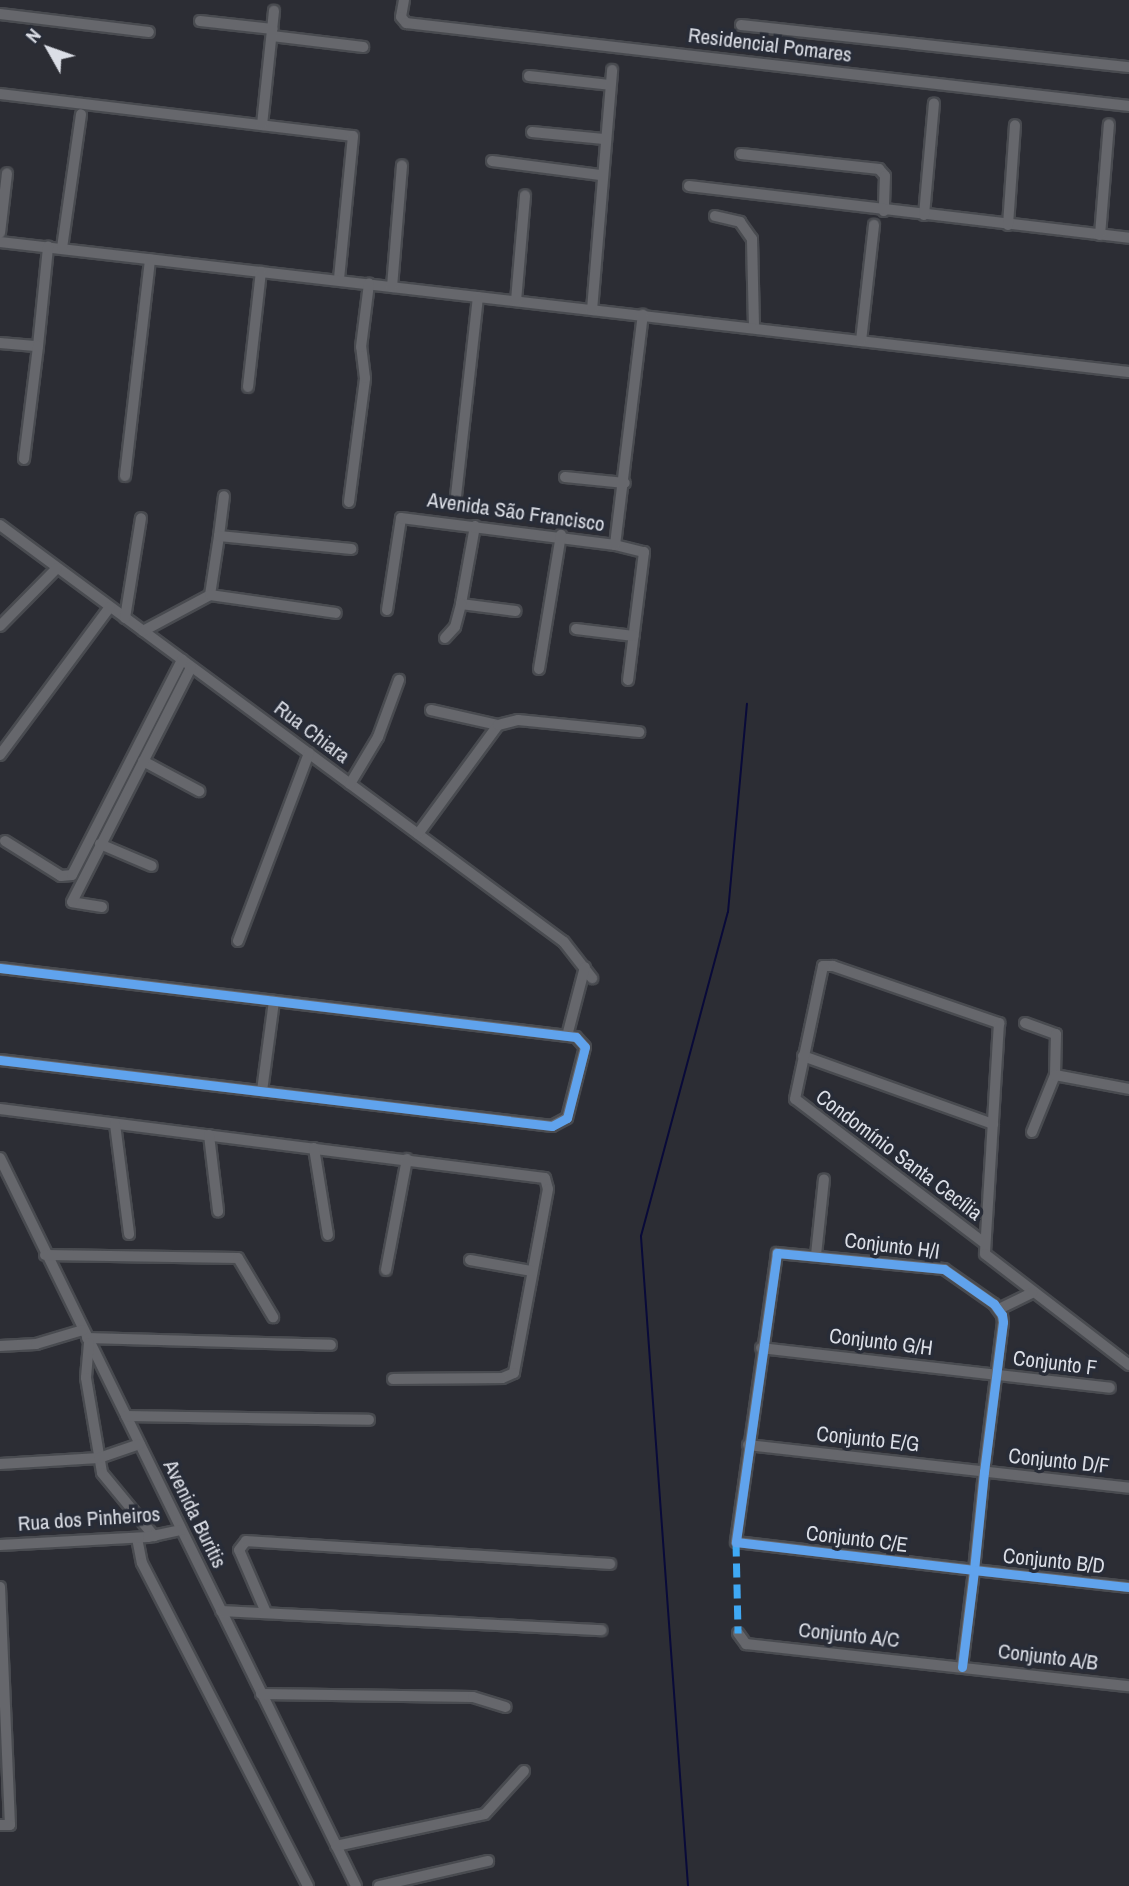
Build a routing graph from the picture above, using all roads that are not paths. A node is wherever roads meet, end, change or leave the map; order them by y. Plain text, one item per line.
1 (404, 0) edge
2 (274, 11) dead end
3 (0, 14) edge
4 (200, 22) dead end
5 (741, 25) dead end
6 (149, 32) dead end
7 (272, 33) junction
8 (363, 47) dead end
9 (1129, 67) edge
10 (612, 69) dead end
11 (528, 76) dead end
12 (610, 85) junction
13 (0, 94) edge
14 (934, 103) dead end
15 (1129, 106) edge
16 (81, 114) dead end
17 (1109, 124) dead end
18 (262, 125) junction
19 (1015, 125) dead end
20 (532, 132) dead end
21 (604, 139) junction
22 (741, 154) dead end
23 (492, 161) dead end
24 (402, 164) dead end
25 (7, 173) dead end
26 (600, 175) junction
27 (689, 186) dead end
28 (526, 195) dead end
29 (884, 211) junction
30 (924, 215) junction
31 (715, 216) dead end
32 (874, 225) dead end
33 (1008, 225) junction
34 (0, 233) edge
35 (1100, 235) junction
36 (1129, 239) edge
37 (0, 242) edge
38 (48, 247) junction
39 (62, 248) junction
40 (150, 259) junction
41 (261, 272) junction
42 (339, 281) junction
43 (369, 284) junction
44 (392, 287) junction
45 (478, 297) junction
46 (516, 301) junction
47 (592, 310) junction
48 (643, 315) junction
49 (754, 327) junction
50 (861, 341) junction
51 (0, 343) edge
52 (38, 346) junction
53 (1129, 372) edge
54 (248, 387) dead end
55 (24, 459) dead end
56 (125, 476) dead end
57 (565, 477) dead end
58 (625, 483) junction
59 (224, 496) dead end
60 (349, 502) dead end
61 (455, 505) dead end
62 (141, 518) dead end
63 (0, 525) edge
64 (475, 526) junction
65 (561, 535) junction
66 (219, 536) junction
67 (615, 545) junction
68 (351, 550) dead end
69 (57, 568) junction
70 (211, 595) junction
71 (461, 604) junction
72 (110, 607) junction
73 (387, 610) dead end
74 (516, 611) dead end
75 (335, 613) dead end
76 (125, 618) junction
77 (0, 626) edge
78 (576, 629) dead end
79 (143, 631) junction
80 (634, 636) junction
81 (445, 638) dead end
82 (182, 660) junction
83 (191, 667) junction
84 (539, 669) dead end
85 (399, 680) dead end
86 (628, 680) dead end
87 (431, 710) dead end
88 (498, 725) junction
89 (639, 732) dead end
90 (309, 753) junction
91 (0, 755) edge
92 (143, 761) junction
93 (350, 784) junction
94 (199, 791) dead end
95 (418, 834) junction
96 (5, 841) dead end
97 (100, 844) junction
98 (152, 866) dead end
99 (102, 907) dead end
100 (238, 941) dead end
101 (585, 967) junction
102 (0, 968) edge
103 (592, 978) dead end
104 (274, 1001) junction
105 (1025, 1023) dead end
106 (567, 1036) junction
107 (803, 1056) junction
108 (0, 1060) edge
109 (1055, 1075) junction
110 (1129, 1089) edge
111 (262, 1091) junction
112 (0, 1110) edge
113 (115, 1124) junction
114 (993, 1124) junction
115 (1032, 1132) dead end
116 (209, 1135) junction
117 (314, 1148) junction
118 (0, 1158) edge
119 (408, 1159) junction
120 (824, 1179) dead end
121 (218, 1211) dead end
122 (129, 1234) dead end
123 (328, 1234) dead end
124 (984, 1242) junction
125 (45, 1255) junction
126 (816, 1255) junction
127 (470, 1260) dead end
128 (386, 1270) dead end
129 (532, 1271) junction
130 (1032, 1293) junction
131 (999, 1309) junction
132 (273, 1317) dead end
133 (86, 1337) junction
134 (0, 1346) edge
135 (331, 1346) dead end
136 (761, 1348) junction
137 (1129, 1364) edge
138 (995, 1375) junction
139 (393, 1379) dead end
140 (1110, 1388) dead end
141 (126, 1416) junction
142 (369, 1420) dead end
143 (140, 1444) junction
144 (748, 1445) junction
145 (99, 1458) junction
146 (0, 1464) edge
147 (984, 1472) junction
148 (1129, 1488) edge
149 (181, 1530) junction
150 (154, 1536) junction
151 (137, 1538) junction
152 (0, 1545) edge
153 (610, 1564) dead end
154 (974, 1570) junction
155 (0, 1587) edge
156 (1129, 1587) edge
157 (265, 1610) junction
158 (221, 1611) junction
159 (602, 1630) dead end
160 (738, 1633) dead end
161 (962, 1667) junction
162 (1129, 1686) edge
163 (261, 1694) junction
164 (506, 1707) dead end
165 (524, 1771) dead end
166 (0, 1825) edge
167 (336, 1846) junction
168 (488, 1861) dead end
169 (353, 1884) edge
170 (308, 1886) edge
171 (379, 1886) edge

1 - 15 street, Residencial Pomares
2 - 7 street
3 - 6 street
4 - 7 street
5 - 9 street
7 - 8 street
7 - 18 street
10 - 12 street
11 - 12 street
12 - 21 street
13 - 18 street
14 - 30 street
16 - 39 street
17 - 35 street
18 - 42 street
19 - 33 street
20 - 21 street
21 - 26 street
22 - 29 street
23 - 26 street
24 - 44 street
25 - 34 street
26 - 47 street
27 - 29 street
28 - 46 street
29 - 30 street
30 - 33 street
31 - 49 street
32 - 50 street
33 - 35 street
35 - 36 street
37 - 38 street
38 - 39 street
38 - 52 street
39 - 40 street
40 - 41 street
40 - 56 street
41 - 42 street
41 - 54 street
42 - 43 street
43 - 44 street
43 - 60 street
44 - 45 street
45 - 46 street
45 - 61 street
46 - 47 street
47 - 48 street
48 - 49 street
48 - 58 street, Avenida São Francisco
49 - 50 street
50 - 53 street
51 - 52 street
52 - 55 street
57 - 58 street
58 - 67 street, Avenida São Francisco
59 - 66 street
62 - 76 street
63 - 69 street, Rua Chiara
64 - 65 street, Avenida São Francisco
64 - 71 street
64 - 73 street, Avenida São Francisco
65 - 67 street, Avenida São Francisco
65 - 84 street
66 - 68 street
66 - 70 street
67 - 80 street
69 - 72 street, Rua Chiara
69 - 77 street
70 - 75 street
70 - 79 street
71 - 74 street
71 - 81 street
72 - 76 street, Rua Chiara
72 - 91 street
76 - 79 street, Rua Chiara
78 - 80 street
79 - 82 street, Rua Chiara
80 - 86 street
82 - 83 street, Rua Chiara
82 - 96 street
83 - 90 street, Rua Chiara
83 - 92 street
85 - 93 street
87 - 88 street
88 - 89 street
88 - 95 street
90 - 93 street, Rua Chiara
90 - 100 street
92 - 94 street
92 - 97 street
93 - 95 street, Rua Chiara
95 - 101 street, Rua Chiara
97 - 98 street
97 - 99 street
101 - 103 street, Rua Chiara
101 - 106 street
102 - 104 street
104 - 106 street
104 - 111 street
105 - 109 street
106 - 111 street
107 - 114 street, Condomínio Santa Cecília
107 - 114 street, Condomínio Santa Cecília
107 - 124 street, Condomínio Santa Cecília
108 - 111 street
109 - 110 street
109 - 115 street
112 - 113 street
113 - 116 street
113 - 122 street
114 - 124 street, Condomínio Santa Cecília
116 - 117 street
116 - 121 street
117 - 119 street
117 - 123 street
118 - 125 street, Avenida Buritis
119 - 128 street
119 - 129 street
120 - 126 street
124 - 130 street, Condomínio Santa Cecília
125 - 132 street
125 - 133 street, Avenida Buritis
126 - 131 street, Conjunto H/I
126 - 136 street, Conjunto H/I
127 - 129 street
129 - 139 street
130 - 131 street
130 - 137 street
131 - 138 street
133 - 134 street
133 - 135 street
133 - 141 street, Avenida Buritis
133 - 145 street
136 - 138 street, Conjunto G/H
136 - 144 street
138 - 140 street, Conjunto F
138 - 147 street
141 - 142 street
141 - 143 street, Avenida Buritis
143 - 145 street
143 - 149 street, Avenida Buritis
144 - 147 street, Conjunto E/G
144 - 154 street, Conjunto C/E
145 - 146 street
145 - 150 street
147 - 148 street, Conjunto D/F
147 - 154 street
149 - 150 street, Rua dos Pinheiros
149 - 158 street, Avenida Buritis
150 - 151 street, Rua dos Pinheiros
151 - 152 street, Rua dos Pinheiros
151 - 170 street
153 - 157 street
154 - 156 street, Conjunto B/D
154 - 161 street
155 - 166 street
157 - 158 street
157 - 159 street
158 - 163 street, Avenida Buritis
160 - 161 street, Conjunto A/C
161 - 162 street, Conjunto A/B
163 - 164 street
163 - 167 street, Avenida Buritis
165 - 167 street
167 - 169 street, Avenida Buritis
168 - 171 street

